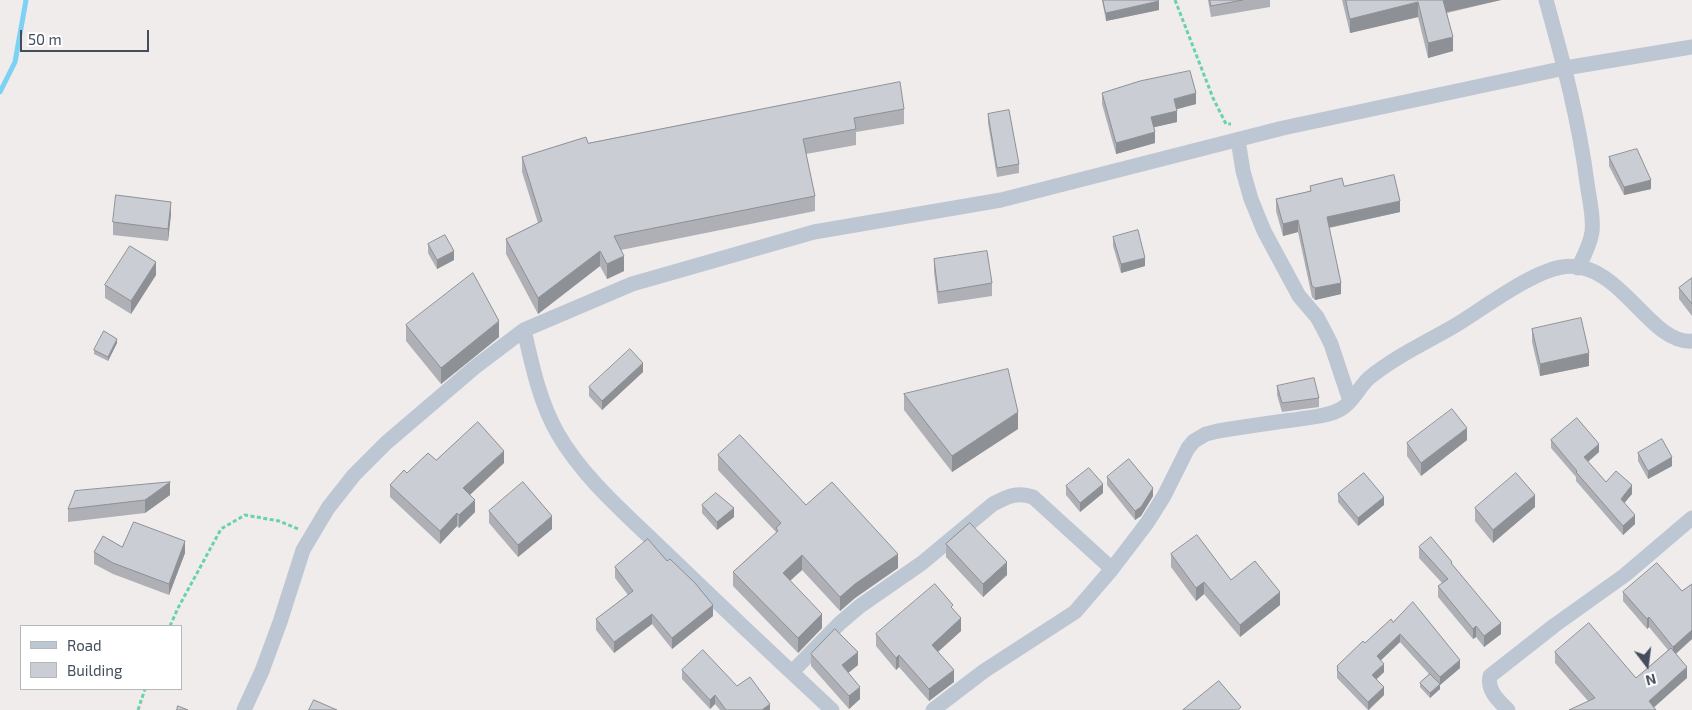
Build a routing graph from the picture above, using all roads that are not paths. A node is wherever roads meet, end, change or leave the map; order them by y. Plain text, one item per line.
1 (1546, 0) edge
2 (1692, 47) edge
3 (1565, 68) junction
4 (1237, 132) junction
5 (1578, 268) junction
6 (524, 330) junction
7 (1692, 341) edge
8 (1350, 401) junction
9 (1692, 518) edge
10 (1112, 569) junction
11 (792, 672) junction
12 (244, 710) edge
13 (832, 710) edge
14 (933, 710) edge
15 (1508, 710) edge

1 - 3 street
2 - 3 street
3 - 4 street
3 - 5 street
4 - 6 street
4 - 8 street
5 - 7 street
5 - 8 street
6 - 11 street
6 - 12 street
8 - 10 street
9 - 15 street
10 - 11 street
10 - 14 street
11 - 13 street

